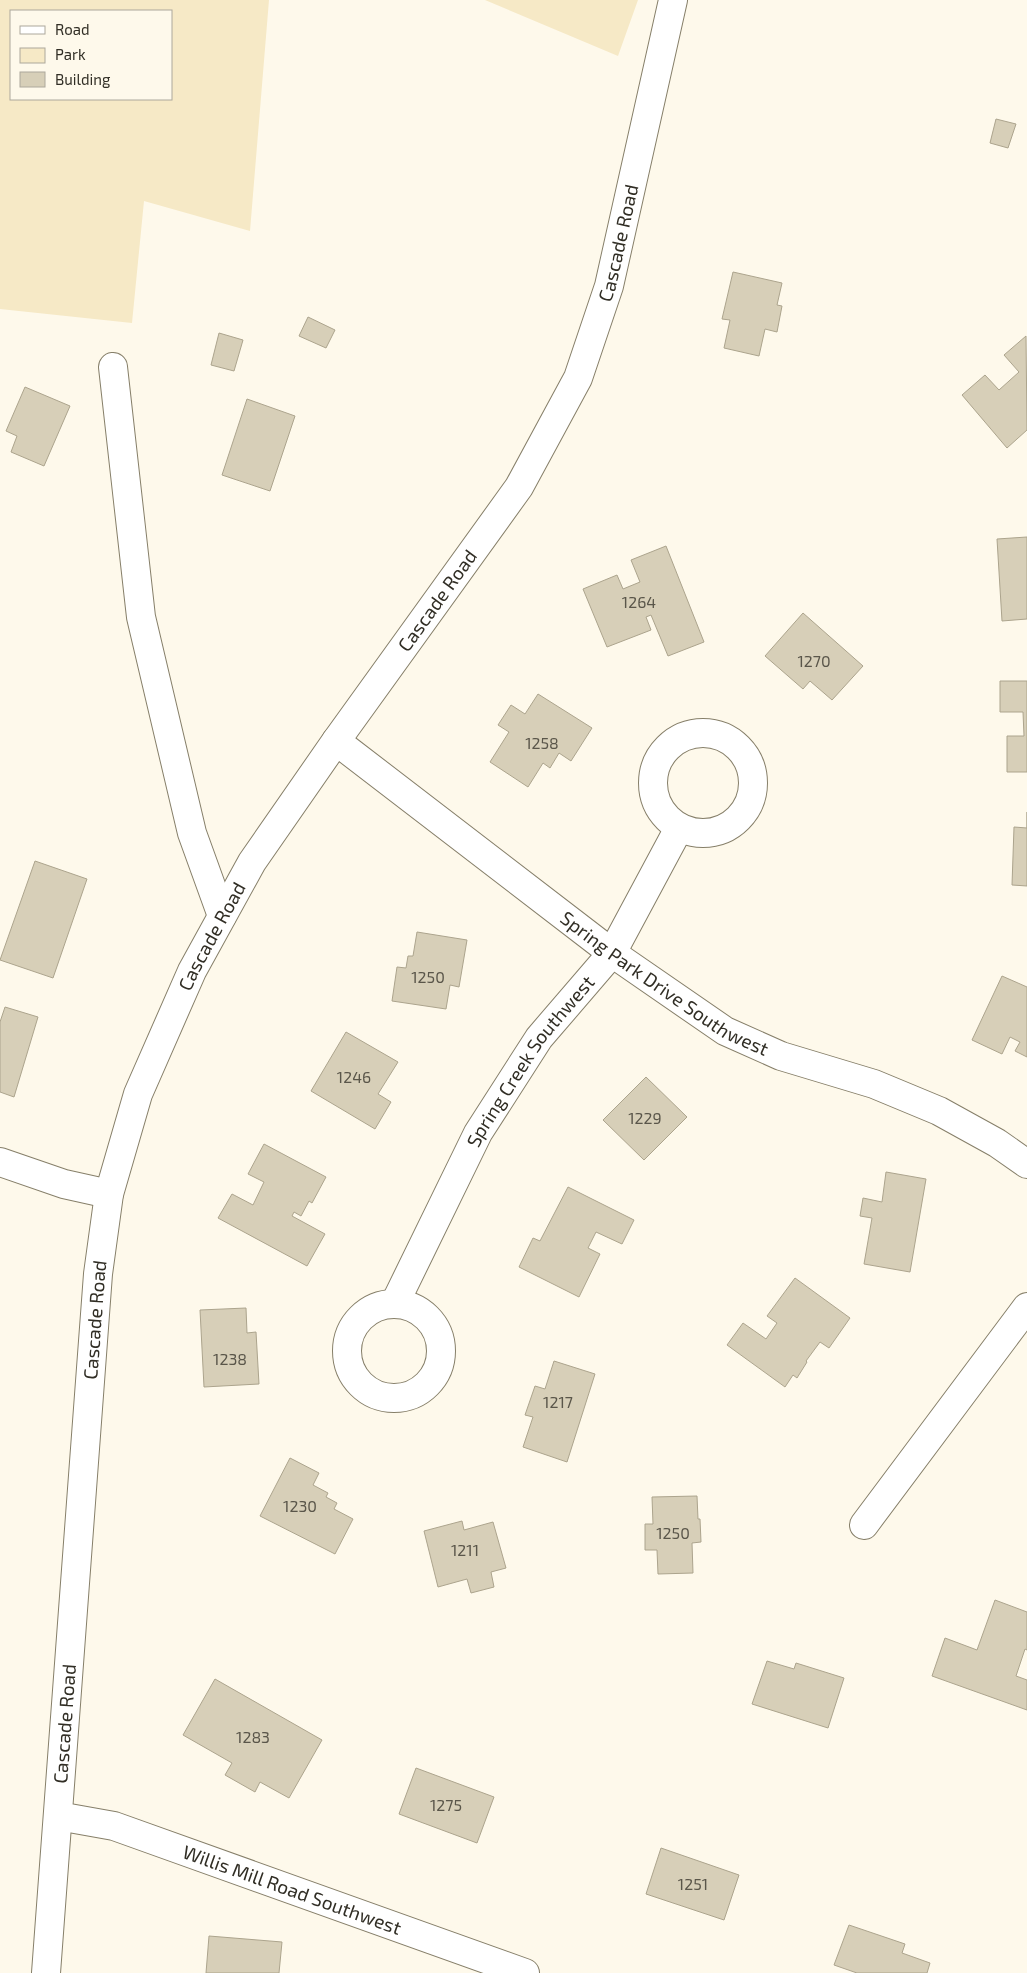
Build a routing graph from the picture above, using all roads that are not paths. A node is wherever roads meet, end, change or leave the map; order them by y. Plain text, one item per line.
1 (673, 0) edge
2 (113, 367) dead end
3 (336, 740) junction
4 (679, 828) dead end
5 (222, 916) junction
6 (612, 953) junction
7 (0, 1162) edge
8 (1027, 1164) edge
9 (109, 1194) junction
10 (394, 1303) dead end
11 (1027, 1307) edge
12 (864, 1525) dead end
13 (58, 1816) junction
14 (46, 1973) edge
15 (525, 1973) edge

1 - 3 street, Cascade Road
2 - 5 street
3 - 5 street, Cascade Road
3 - 6 street, Spring Park Drive Southwest
4 - 6 street, Spring Creek Southwest
5 - 9 street, Cascade Road
6 - 8 street, Spring Park Drive Southwest
6 - 10 street, Spring Creek Southwest
7 - 9 street
9 - 13 street, Cascade Road
11 - 12 street
13 - 14 street, Cascade Road
13 - 15 street, Willis Mill Road Southwest

